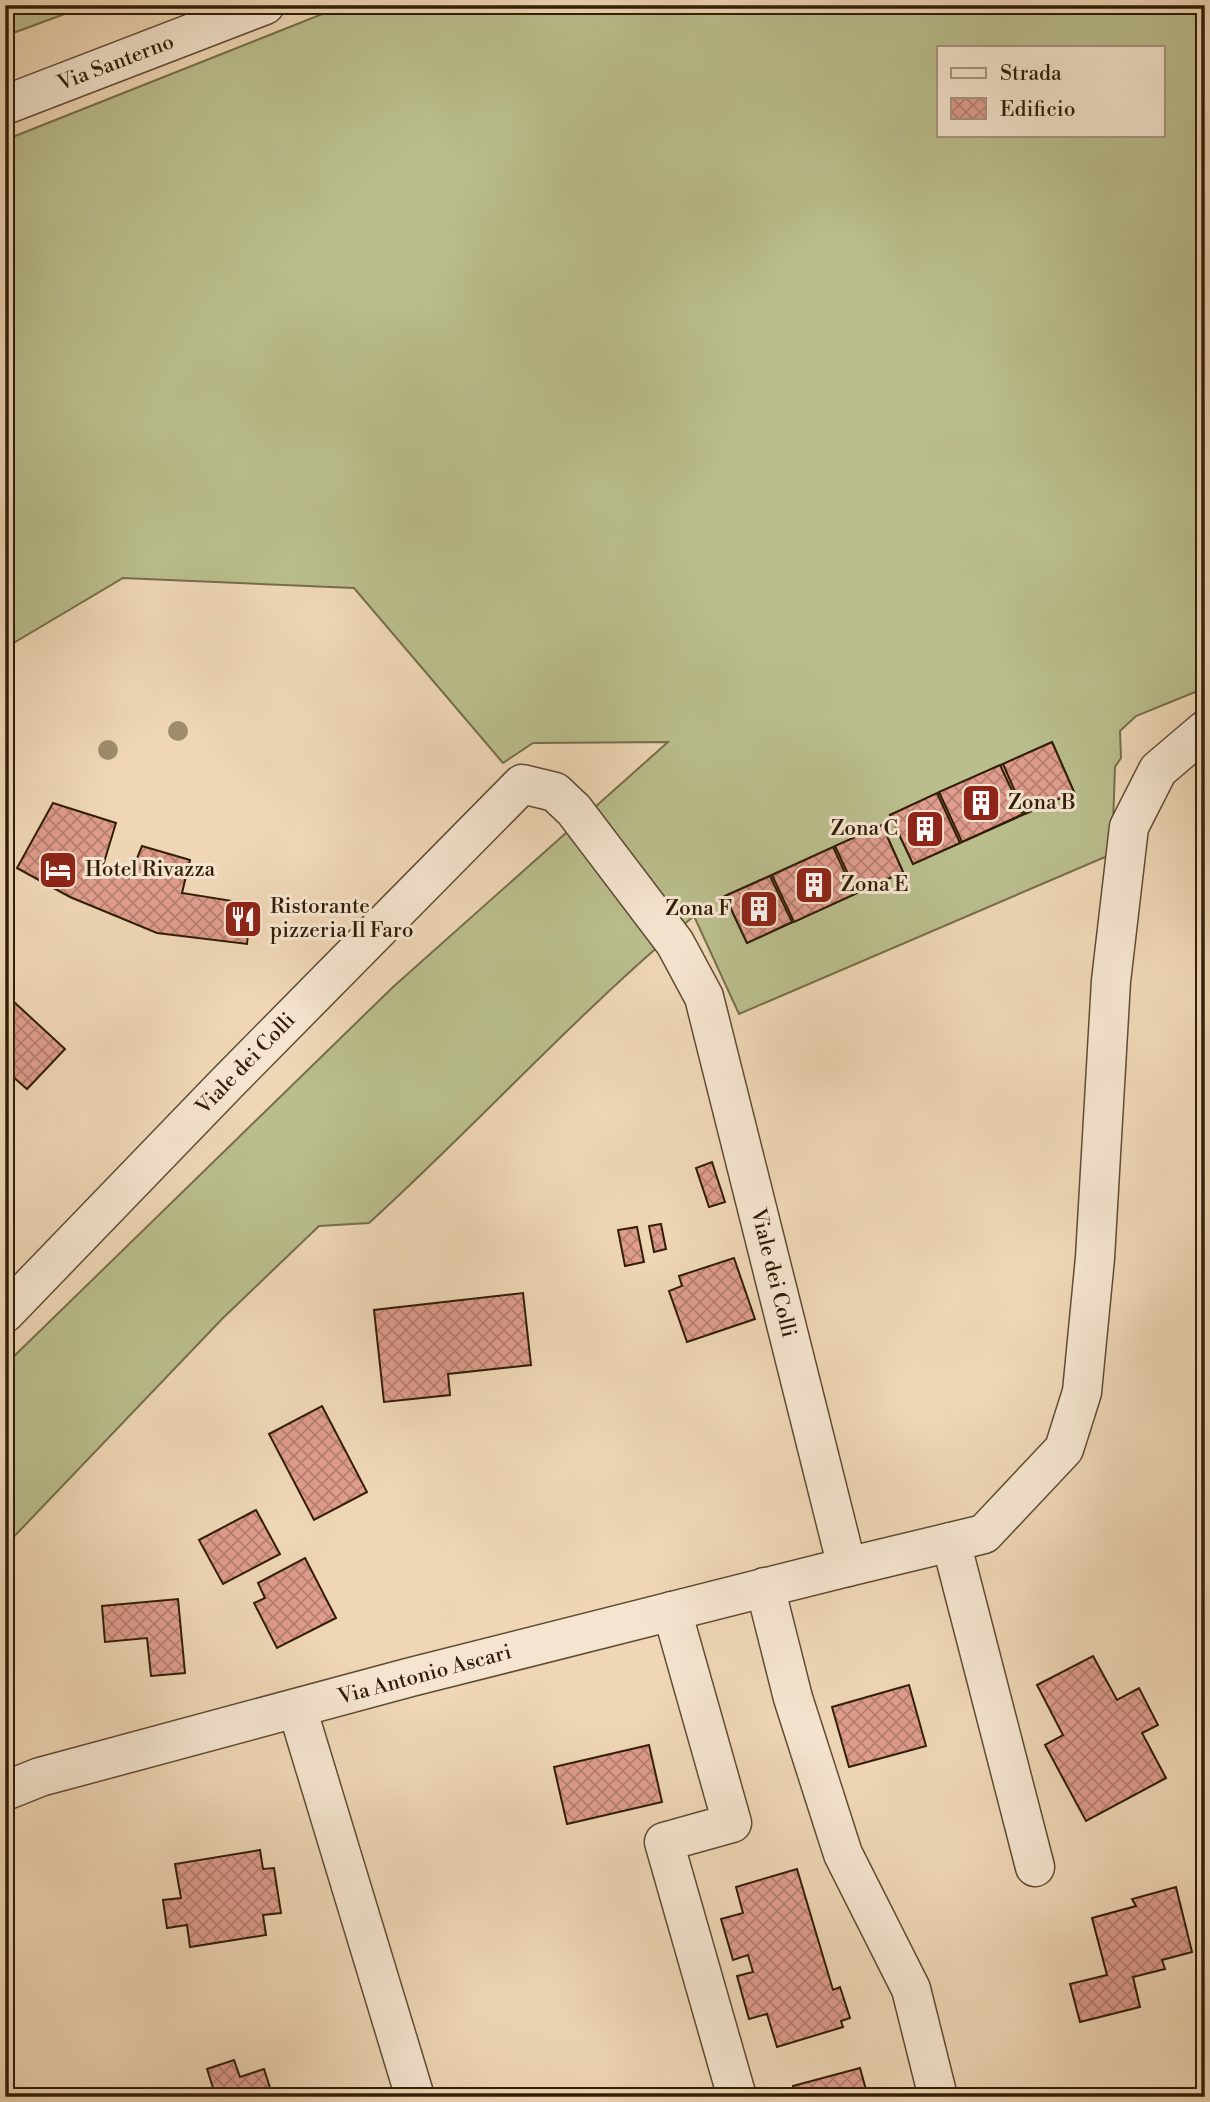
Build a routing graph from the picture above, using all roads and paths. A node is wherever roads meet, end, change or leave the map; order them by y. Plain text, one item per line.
1 (265, 5) edge
2 (5, 105) edge
3 (1205, 730) edge
4 (5, 1313) edge
5 (951, 1542) junction
6 (847, 1567) junction
7 (765, 1587) junction
8 (672, 1611) junction
9 (297, 1709) junction
10 (5, 1791) edge
11 (1035, 1867) dead end
12 (415, 2097) edge
13 (737, 2097) edge
14 (938, 2097) edge

1 - 2 street, Via Santerno
3 - 5 street
4 - 6 street, Viale dei Colli
5 - 6 street
5 - 11 street
6 - 7 street, Via Antonio Ascari
7 - 8 street, Via Antonio Ascari
7 - 14 street
8 - 9 street, Via Antonio Ascari
8 - 13 street
9 - 10 street, Via Antonio Ascari
9 - 12 street

